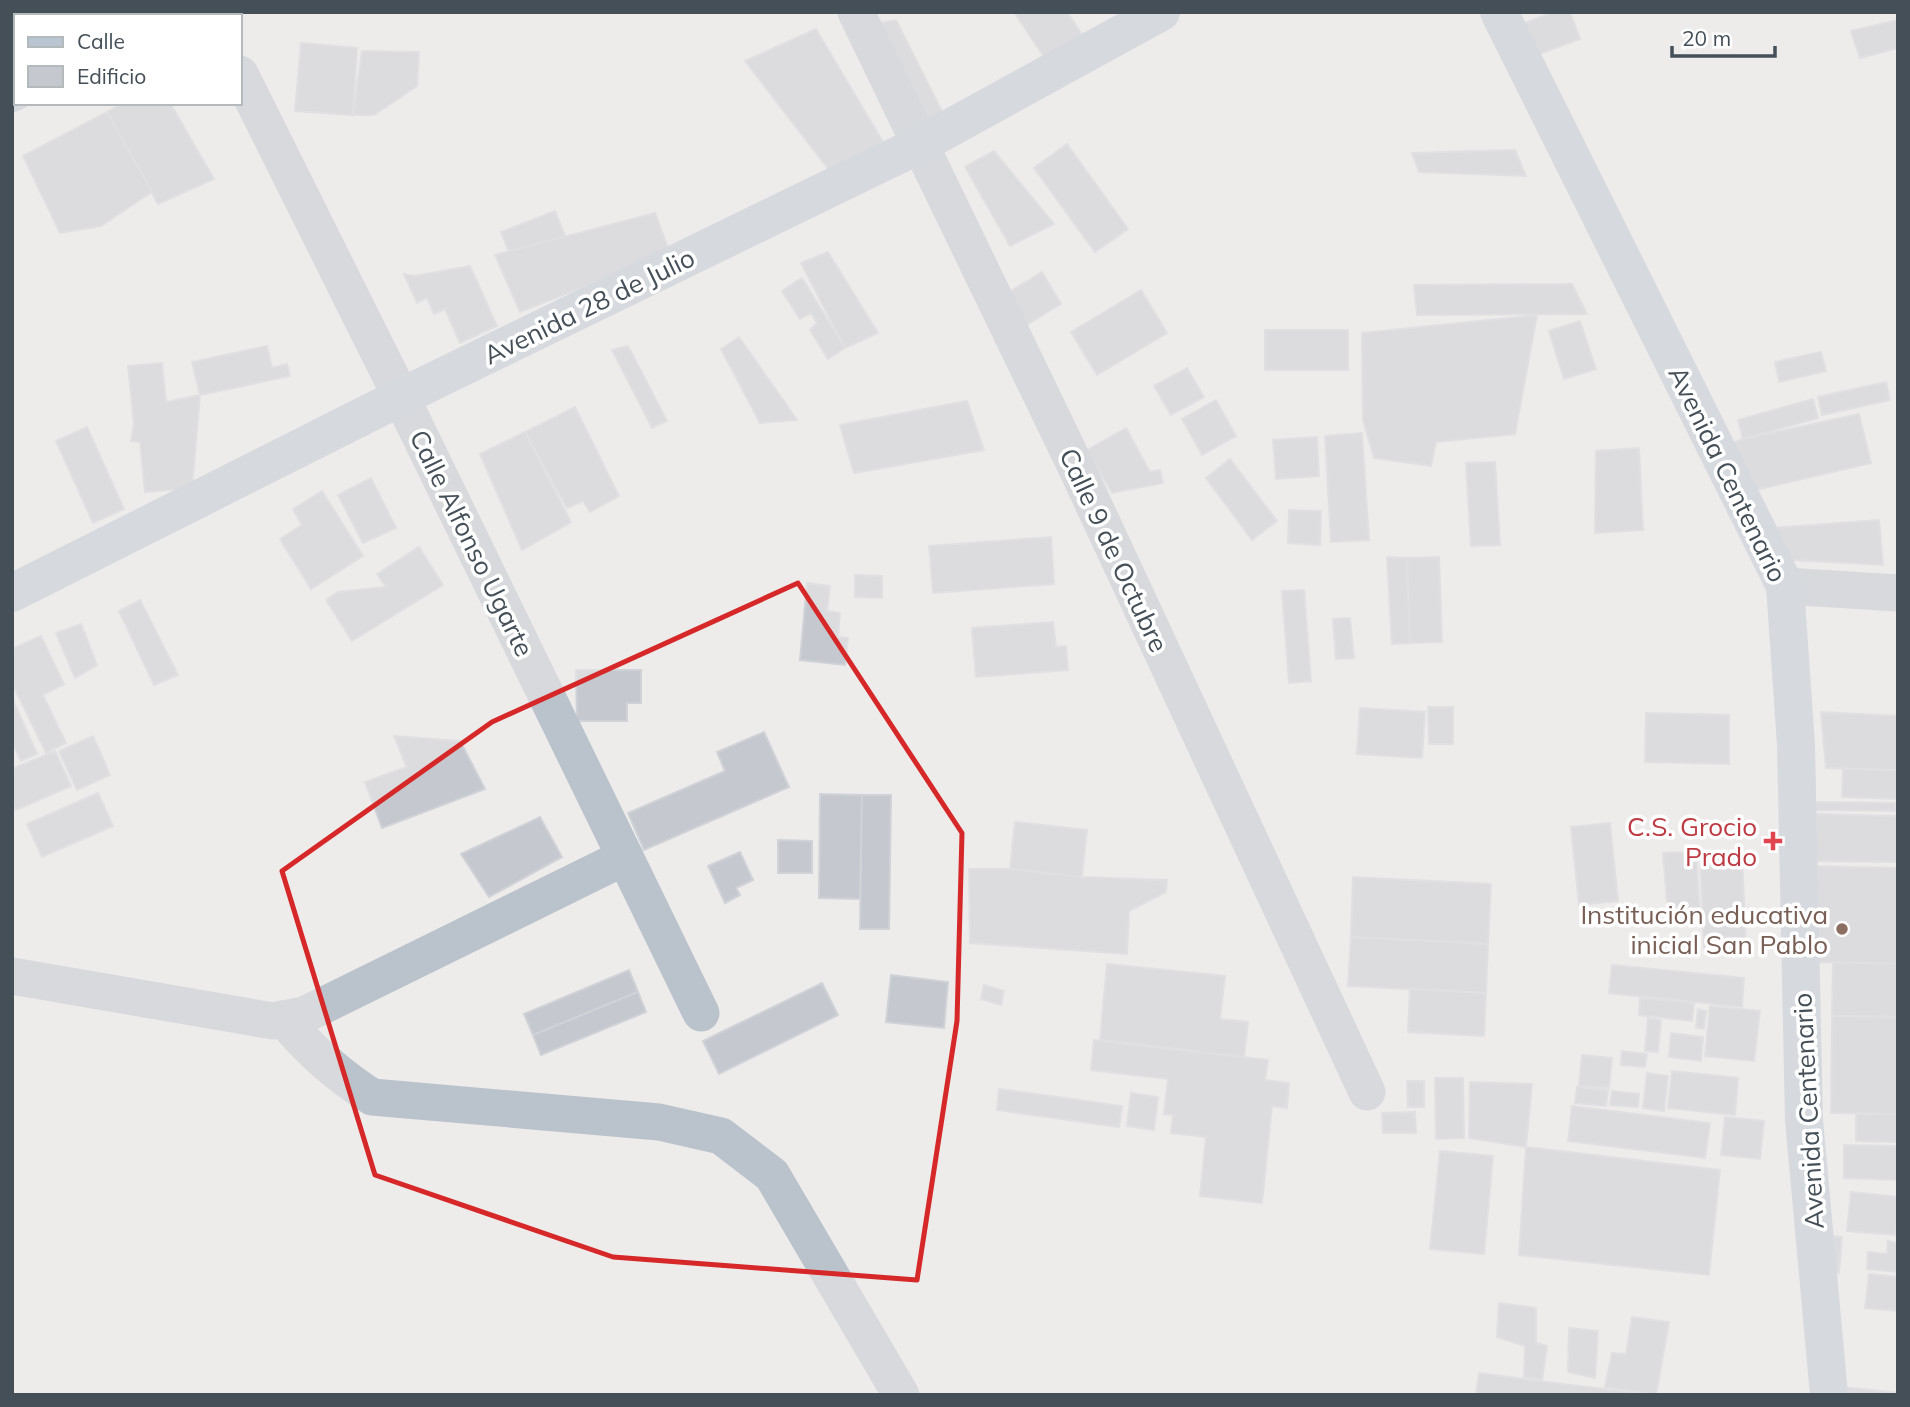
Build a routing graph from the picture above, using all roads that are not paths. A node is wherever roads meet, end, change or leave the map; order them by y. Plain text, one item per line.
1 (856, 12) edge
2 (1161, 12) edge
3 (1499, 12) edge
4 (242, 78) edge
5 (919, 145) junction
6 (401, 397) junction
7 (1785, 586) junction
8 (12, 593) edge
9 (1898, 593) edge
10 (625, 856) junction
11 (12, 976) edge
12 (701, 1013) dead end
13 (284, 1019) junction
14 (1367, 1092) dead end
15 (901, 1395) edge
16 (1829, 1395) edge

1 - 5 street, Calle 9 de Octubre
2 - 5 main road, Avenida 28 de Julio
3 - 7 main road, Avenida Centenario
4 - 6 street, Calle Alfonso Ugarte
5 - 6 main road, Avenida 28 de Julio
5 - 14 street, Calle 9 de Octubre
6 - 8 main road, Avenida 28 de Julio
6 - 10 street, Calle Alfonso Ugarte
7 - 9 street
7 - 16 main road, Avenida Centenario
10 - 12 street, Calle Alfonso Ugarte
10 - 13 street
11 - 13 street
13 - 15 street

